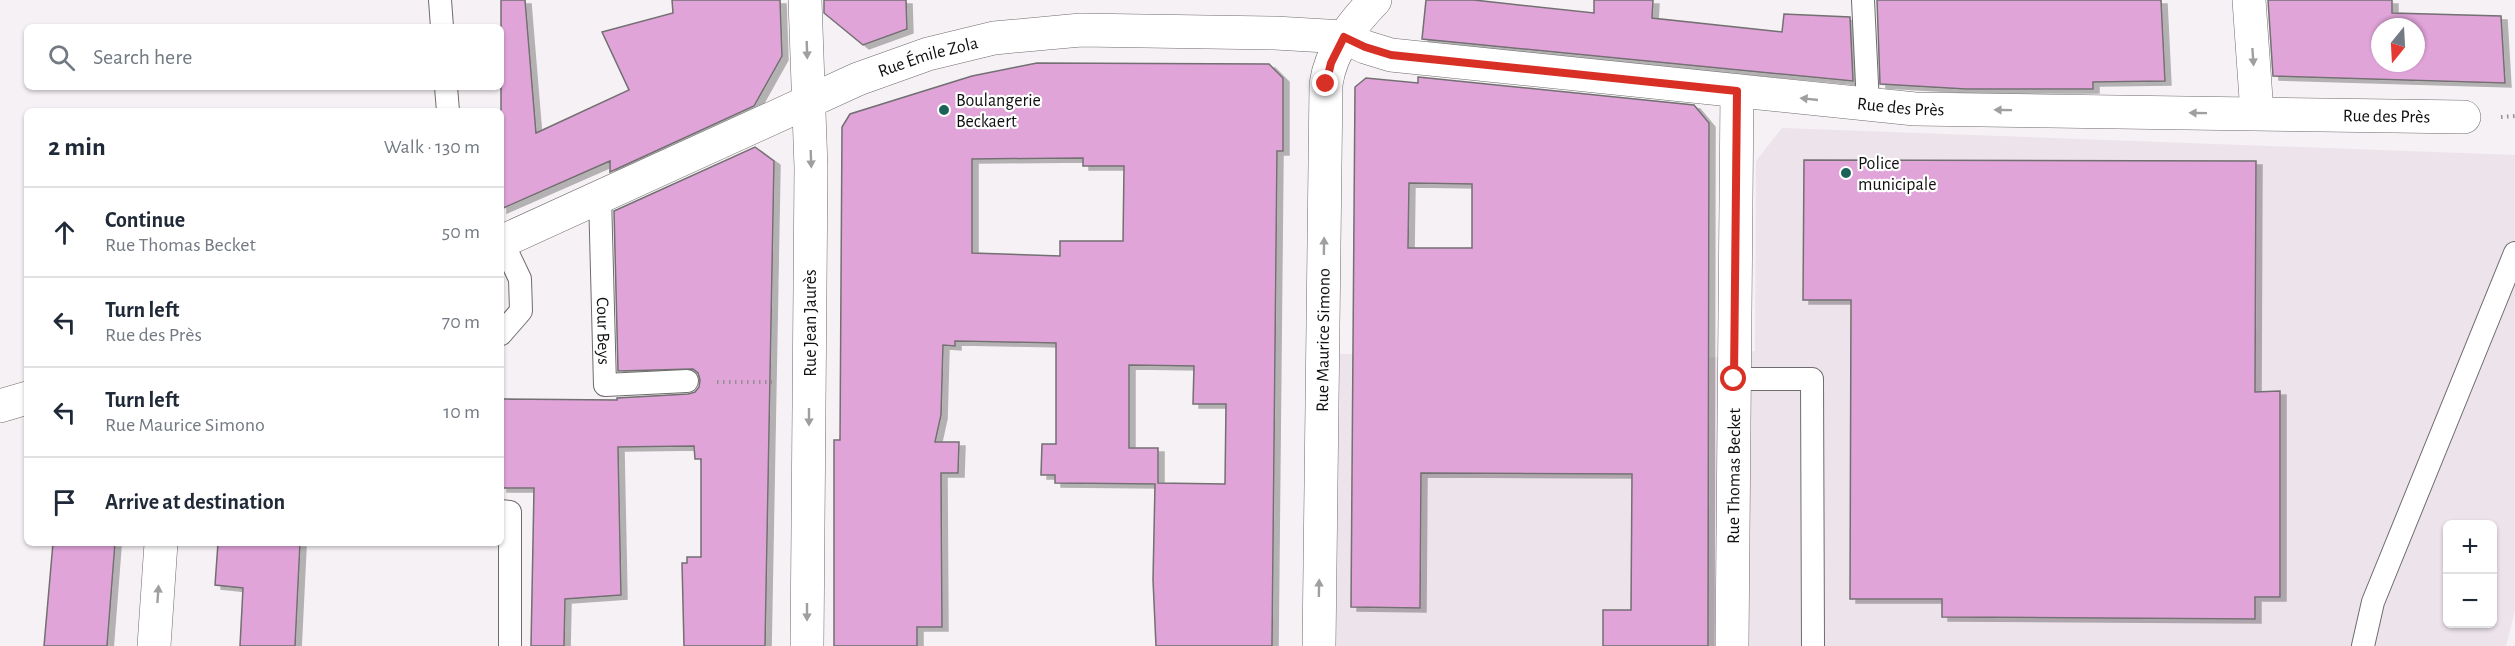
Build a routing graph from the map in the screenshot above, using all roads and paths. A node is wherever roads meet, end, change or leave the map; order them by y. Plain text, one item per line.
1 (440, 0) edge
2 (805, 0) edge
3 (1375, 0) edge
4 (1863, 0) edge
5 (2249, 0) edge
6 (442, 24) edge
7 (1344, 37) junction
8 (446, 90) edge
9 (1737, 91) junction
10 (808, 100) junction
11 (1868, 105) junction
12 (448, 108) edge
13 (2257, 113) junction
14 (2464, 117) dead end
15 (600, 196) junction
16 (504, 241) edge
17 (504, 248) edge
18 (2515, 253) edge
19 (504, 331) edge
20 (1734, 379) junction
21 (687, 381) joint
22 (809, 383) junction
23 (24, 399) edge
24 (0, 406) edge
25 (504, 511) edge
26 (161, 546) edge
27 (154, 646) edge
28 (510, 646) edge
29 (807, 646) edge
30 (1319, 646) edge
31 (1732, 646) edge
32 (1813, 646) edge
33 (2363, 646) edge

1 - 6 lane
2 -> 10 street, Rue Jean Jaurès
3 - 7 street
4 - 11 lane
5 -> 13 street
7 - 9 street, Rue des Près
7 - 10 street, Rue Émile Zola
30 -> 7 street, Rue Maurice Simono
8 - 12 lane
11 -> 9 street, Rue des Près
9 - 20 street, Rue Thomas Becket
10 - 15 street, Rue Émile Zola
10 -> 22 street, Rue Jean Jaurès
13 -> 11 street, Rue des Près
13 - 14 street, Rue des Près
15 - 16 street, Rue Émile Zola
15 - 21 lane, Cour Beys
17 - 19 lane
18 - 33 lane
20 - 31 street, Rue Thomas Becket
20 - 32 lane
21 - 22 path
22 -> 29 street, Rue Jean Jaurès
23 - 24 street
25 - 28 lane
27 -> 26 street

